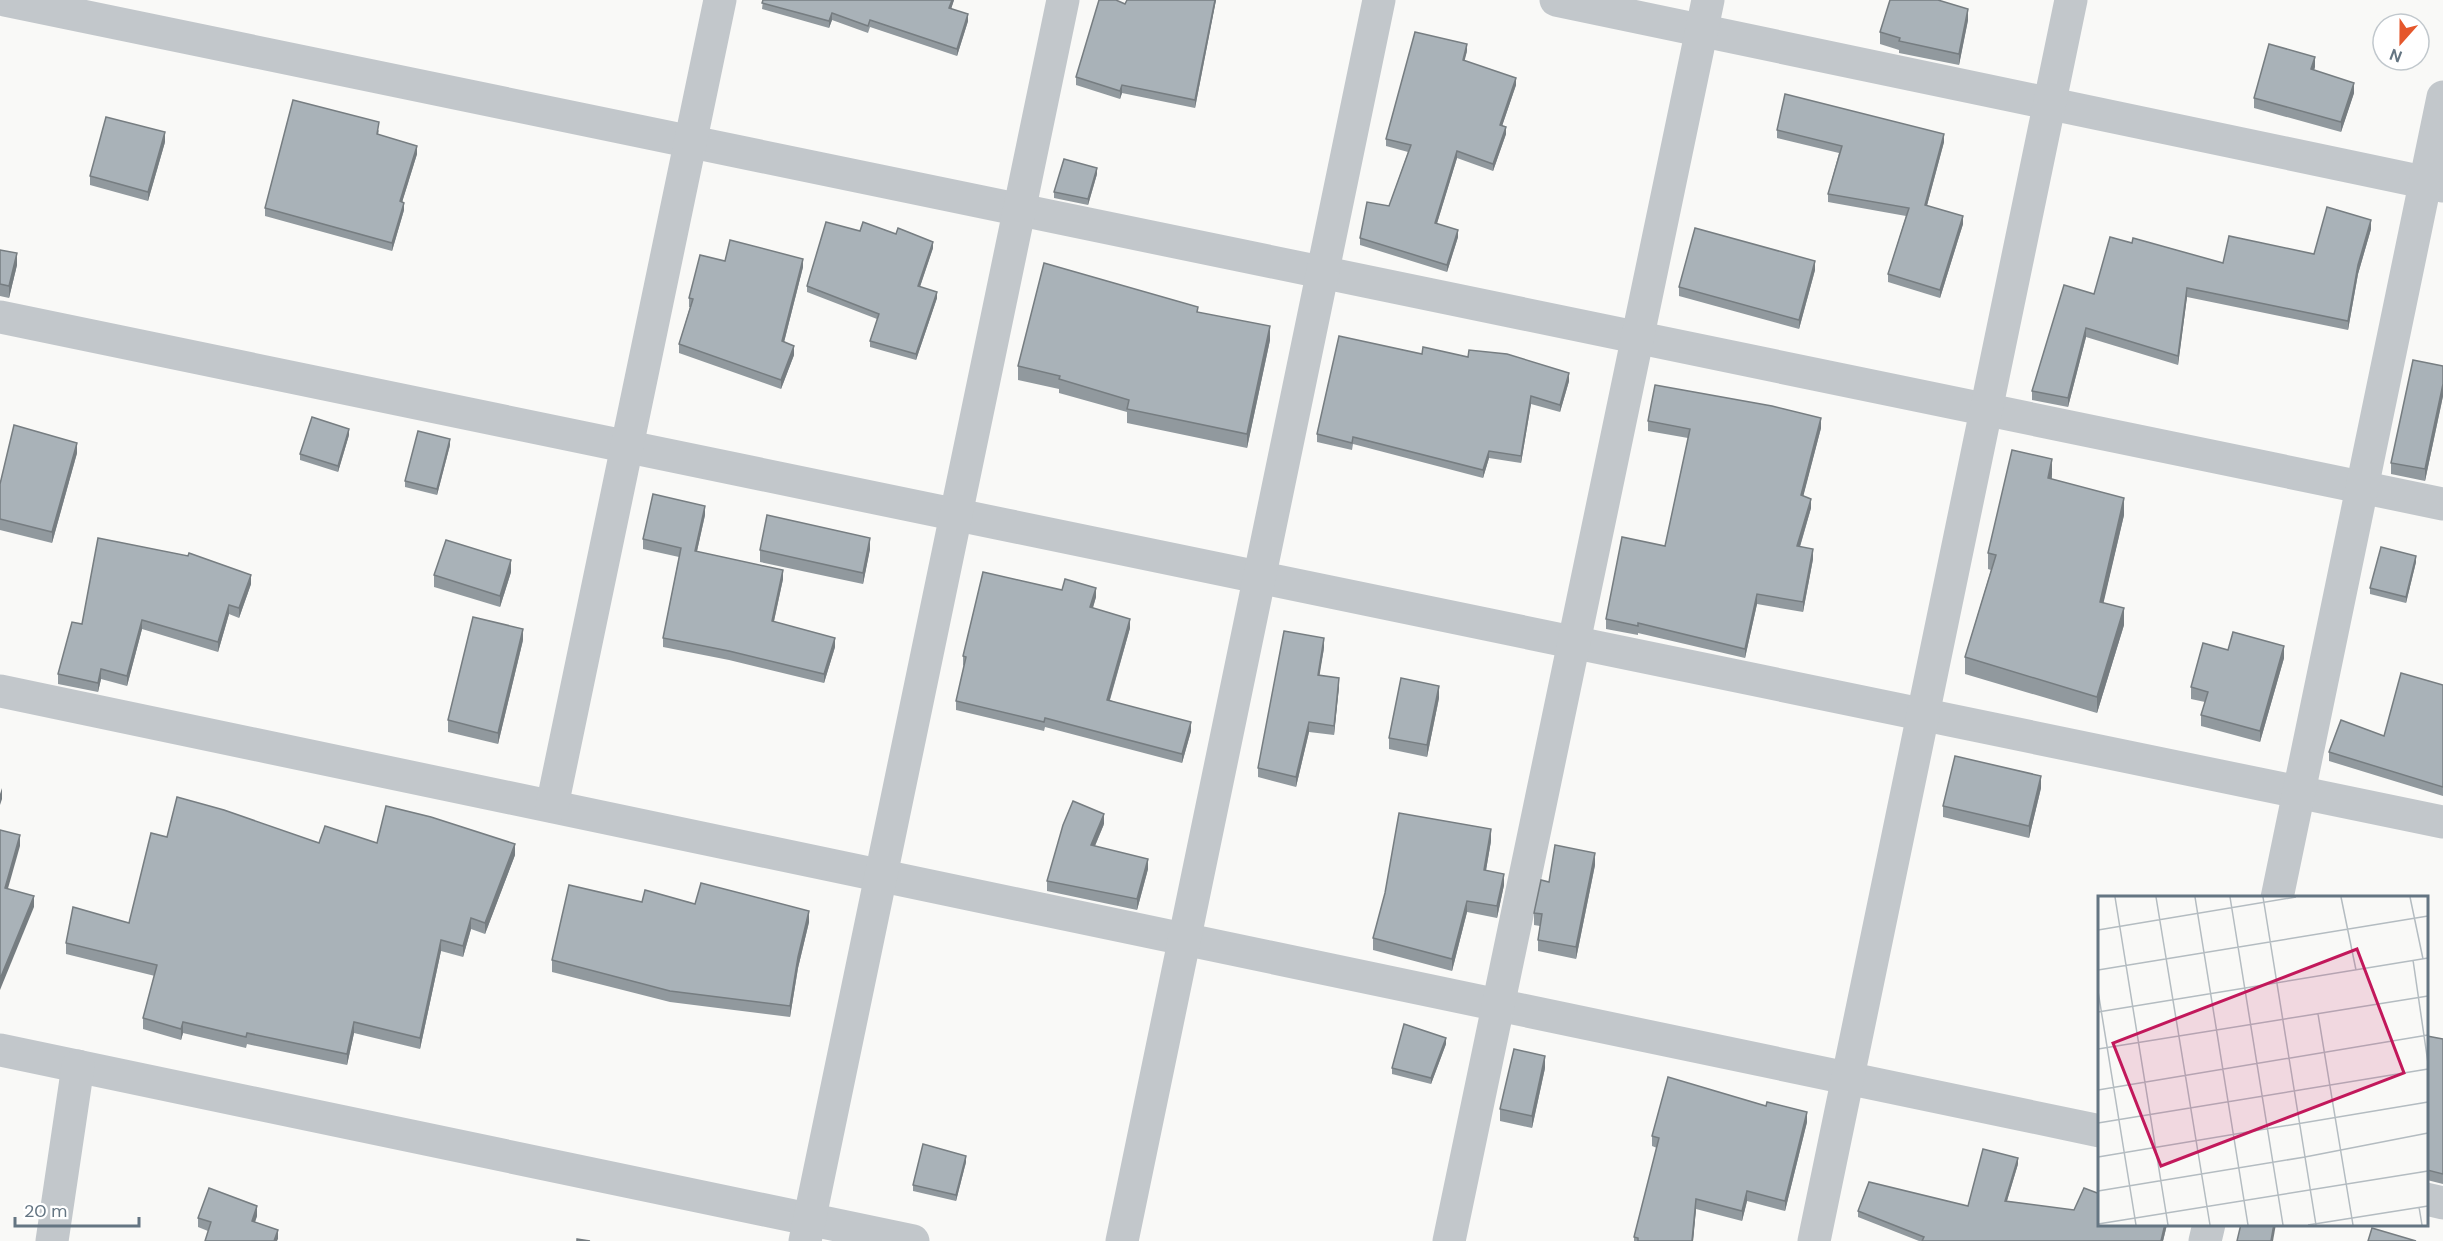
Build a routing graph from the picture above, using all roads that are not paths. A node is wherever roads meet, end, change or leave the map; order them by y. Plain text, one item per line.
1 (5, 0) edge
2 (720, 0) edge
3 (1063, 0) edge
4 (1379, 0) edge
5 (1556, 0) edge
6 (2071, 0) edge
7 (1705, 15) edge
8 (2443, 97) edge
9 (2049, 104) junction
10 (690, 142) junction
11 (2434, 185) edge
12 (1019, 210) junction
13 (1323, 272) junction
14 (0, 317) edge
15 (1638, 338) junction
16 (1987, 410) junction
17 (627, 447) junction
18 (2362, 488) junction
19 (2443, 504) edge
20 (956, 515) junction
21 (1259, 577) junction
22 (1574, 642) junction
23 (0, 691) edge
24 (1923, 715) junction
25 (2299, 792) junction
26 (552, 806) junction
27 (2443, 822) edge
28 (881, 876) junction
29 (2277, 896) edge
30 (1184, 939) junction
31 (1499, 1005) junction
32 (0, 1050) edge
33 (78, 1066) junction
34 (1848, 1078) junction
35 (2098, 1131) edge
36 (2428, 1199) edge
37 (2443, 1203) edge
38 (2209, 1226) edge
39 (807, 1230) edge
40 (52, 1241) edge
41 (913, 1241) edge
42 (1122, 1241) edge
43 (1449, 1241) edge
44 (1814, 1241) edge
45 (2205, 1241) edge

1 - 10 street
2 - 10 street
3 - 12 street
4 - 13 street
5 - 7 street
6 - 9 street
7 - 9 street
7 - 15 street
8 - 11 street
9 - 11 street
9 - 16 street
10 - 12 street
10 - 17 street
11 - 18 street
12 - 13 street
12 - 20 street
13 - 15 street
13 - 21 street
14 - 17 street
15 - 16 street
15 - 22 street
16 - 18 street
16 - 24 street
17 - 20 street
17 - 26 street
18 - 19 street
18 - 25 street
20 - 21 street
20 - 28 street
21 - 22 street
21 - 30 street
22 - 24 street
22 - 31 street
23 - 26 street
24 - 25 street
24 - 34 street
25 - 27 street
25 - 29 street
26 - 28 street
28 - 30 street
28 - 39 street
30 - 31 street
30 - 42 street
31 - 34 street
31 - 43 street
32 - 33 street
33 - 39 street
33 - 40 street
34 - 35 street
34 - 44 street
36 - 37 street
38 - 45 street
39 - 41 street

